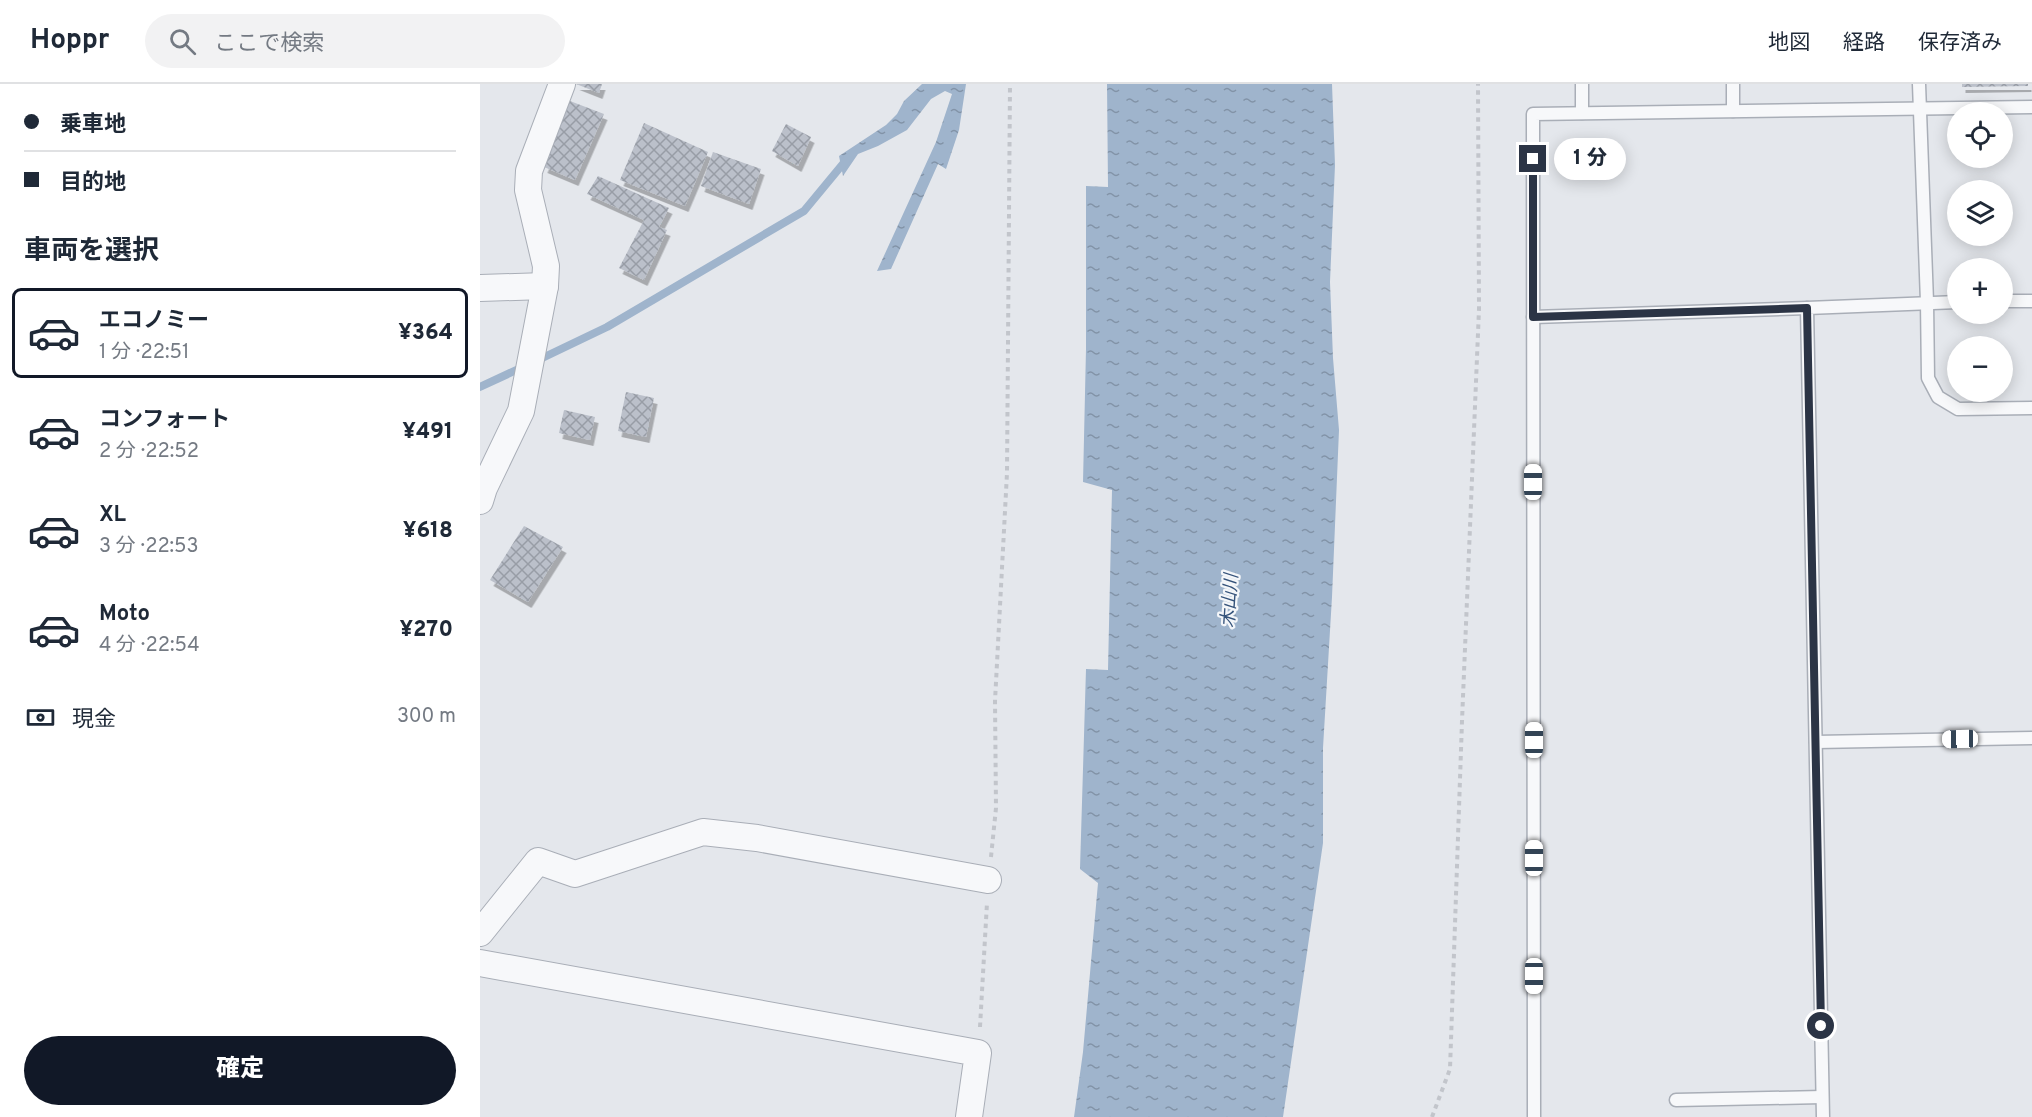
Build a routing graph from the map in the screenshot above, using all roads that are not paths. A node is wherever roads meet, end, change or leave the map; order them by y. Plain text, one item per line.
1 (562, 84) edge
2 (1582, 84) edge
3 (1733, 84) edge
4 (1919, 84) edge
5 (2032, 107) edge
6 (1920, 108) junction
7 (1733, 111) junction
8 (1582, 113) junction
9 (545, 286) junction
10 (480, 288) edge
11 (1927, 302) junction
12 (1947, 302) edge
13 (2013, 302) edge
14 (2032, 302) edge
15 (1807, 308) junction
16 (1533, 317) junction
17 (2032, 408) edge
18 (480, 501) edge
19 (2032, 738) edge
20 (1816, 742) junction
21 (988, 880) road end
22 (480, 933) edge
23 (480, 963) edge
24 (1822, 1097) junction
25 (1676, 1100) dead end
26 (969, 1117) edge
27 (1534, 1117) edge
28 (1823, 1117) edge

1 - 9 street
2 - 8 lane
3 - 7 lane
4 - 6 lane
5 - 6 lane
6 - 7 lane
6 - 11 lane
7 - 8 lane
8 - 16 lane
9 - 10 street
9 - 18 street
11 - 12 lane
11 - 15 lane
11 - 17 lane
13 - 14 lane
15 - 16 lane
15 - 20 lane
16 - 27 lane
19 - 20 lane
20 - 24 lane
21 - 22 street
23 - 26 street
24 - 25 lane
24 - 28 lane

